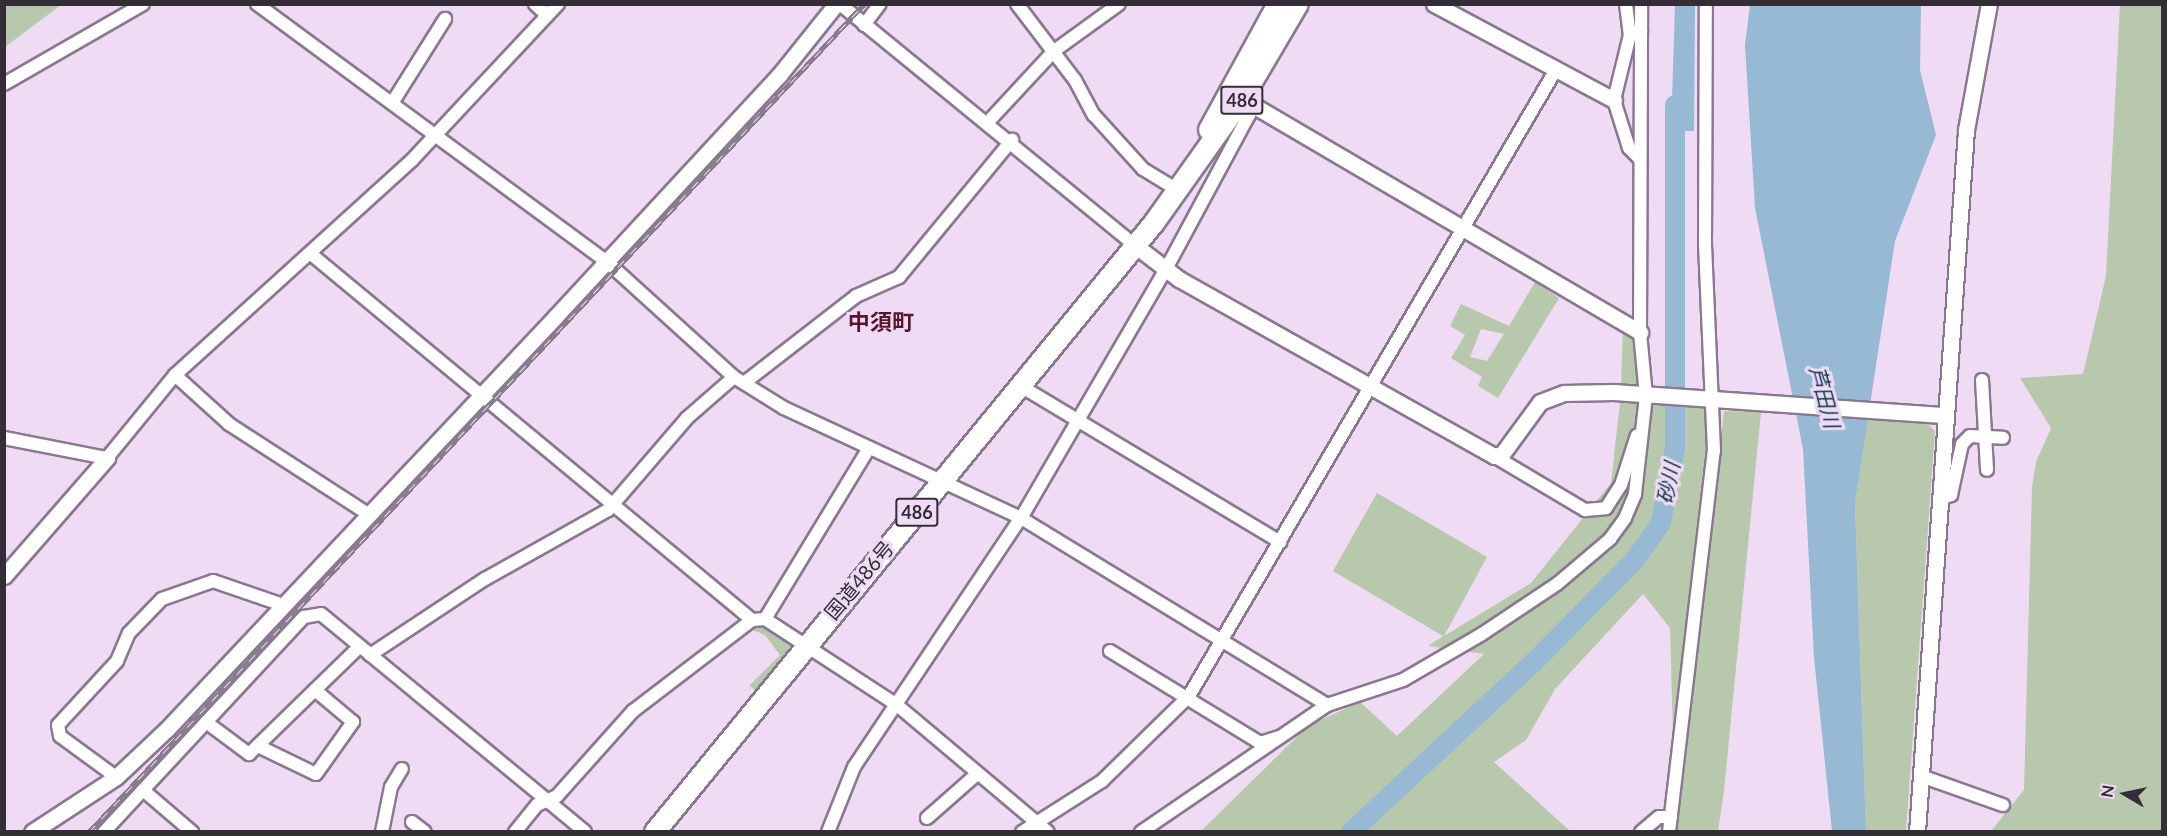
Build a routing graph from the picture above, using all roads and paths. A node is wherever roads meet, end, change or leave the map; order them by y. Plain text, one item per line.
1 (143, 4) edge
2 (535, 4) edge
3 (558, 4) edge
4 (838, 4) edge
5 (880, 4) edge
6 (1017, 4) edge
7 (1119, 4) edge
8 (1278, 4) edge
9 (1298, 4) edge
10 (1434, 4) edge
11 (1626, 4) edge
12 (1641, 4) edge
13 (1706, 4) edge
14 (1989, 4) edge
15 (258, 5) edge
16 (547, 15) junction
17 (445, 19) dead end
18 (864, 25) junction
19 (1635, 33) junction
20 (1054, 51) junction
21 (1554, 73) junction
22 (4, 84) edge
23 (1235, 95) junction
24 (394, 100) junction
25 (1614, 100) junction
26 (988, 122) junction
27 (436, 136) junction
28 (1012, 140) junction
29 (1639, 158) junction
30 (1179, 191) junction
31 (1463, 230) junction
32 (1136, 246) junction
33 (311, 254) junction
34 (606, 261) junction
35 (1166, 269) junction
36 (1640, 332) junction
37 (176, 375) junction
38 (739, 380) junction
39 (1982, 380) dead end
40 (1019, 385) junction
41 (1371, 386) junction
42 (482, 394) junction
43 (1651, 396) junction
44 (1717, 400) junction
45 (1941, 415) junction
46 (1076, 423) junction
47 (1984, 437) junction
48 (4, 438) edge
49 (2003, 438) dead end
50 (869, 448) junction
51 (1494, 456) junction
52 (107, 458) junction
53 (1987, 470) dead end
54 (944, 481) junction
55 (1940, 499) junction
56 (612, 503) junction
57 (368, 514) junction
58 (1021, 518) junction
59 (1280, 542) junction
60 (4, 576) edge
61 (283, 605) junction
62 (759, 620) junction
63 (1221, 641) junction
64 (804, 645) junction
65 (360, 647) junction
66 (1110, 651) dead end
67 (370, 656) junction
68 (315, 690) junction
69 (1189, 696) junction
70 (897, 705) junction
71 (1327, 705) junction
72 (206, 723) junction
73 (1283, 739) junction
74 (258, 746) junction
75 (402, 769) dead end
76 (976, 775) junction
77 (1921, 776) junction
78 (116, 777) junction
79 (143, 790) junction
80 (545, 799) junction
81 (2003, 805) dead end
82 (1665, 817) junction
83 (927, 818) dead end
84 (412, 822) dead end
85 (1044, 827) edge
86 (32, 831) edge
87 (104, 831) edge
88 (192, 831) edge
89 (382, 831) edge
90 (425, 831) edge
91 (515, 831) edge
92 (585, 831) edge
93 (655, 831) edge
94 (828, 831) edge
95 (1022, 831) edge
96 (1141, 831) edge
97 (1641, 831) edge
98 (1657, 831) edge
99 (1669, 831) edge
100 (1917, 831) edge

1 - 22 street
2 - 16 street
3 - 16 street
4 - 18 street
4 - 34 street
5 - 18 street
6 - 20 street
7 - 20 street
8 - 23 highway, 国道486号 / 486
9 - 23 highway, 国道486号 / 486
10 - 21 street
11 - 19 street
12 - 19 street
13 - 44 street
14 - 45 street
15 - 24 street
16 - 27 street
17 - 24 street
18 - 26 street
19 - 25 street
19 - 29 street
20 - 26 street
20 - 30 street
21 - 25 street
21 - 31 street
23 - 30 highway, 国道486号 / 486
23 - 31 street
23 - 35 street
24 - 27 street
25 - 29 street
26 - 28 street
27 - 33 street
27 - 34 street
28 - 32 street
28 - 38 street
29 - 36 street
30 - 32 highway, 国道486号 / 486
31 - 36 street
31 - 41 street
32 - 35 street
32 - 40 highway, 国道486号 / 486
33 - 37 street
33 - 42 street
34 - 38 street
34 - 42 street
35 - 41 street
35 - 46 street
36 - 43 street
37 - 52 street
37 - 57 street
38 - 50 street
38 - 56 street
39 - 47 street
40 - 46 street
40 - 54 highway, 国道486号 / 486
41 - 51 street
41 - 59 street
42 - 56 street
42 - 57 street
43 - 44 street
43 - 51 street
43 - 51 street
43 - 71 street
44 - 45 street
44 - 82 street
45 - 55 street
46 - 58 street
46 - 59 street
47 - 49 street
47 - 53 street
47 - 55 street
48 - 52 street
50 - 54 street
50 - 62 street
52 - 60 street
54 - 58 street
54 - 64 highway, 国道486号 / 486
55 - 77 street
56 - 62 street
56 - 67 street
57 - 61 street
58 - 63 street
58 - 70 street
59 - 63 street
61 - 78 street
61 - 78 street
62 - 64 street
62 - 80 street
63 - 69 street
63 - 71 street
64 - 70 street
64 - 93 highway, 国道486号 / 486
65 - 67 street
65 - 68 street
65 - 72 street
66 - 69 street
67 - 80 street
68 - 74 street
68 - 74 street
69 - 73 street
69 - 85 street
70 - 76 street
70 - 94 street
71 - 73 street
72 - 74 street
72 - 79 street
73 - 96 street
75 - 89 street
76 - 83 street
76 - 85 street
77 - 81 street
77 - 100 street
78 - 86 street
79 - 87 street
79 - 88 street
80 - 91 street
80 - 92 street
82 - 97 street
82 - 98 street
82 - 99 street
84 - 90 street
85 - 95 street

